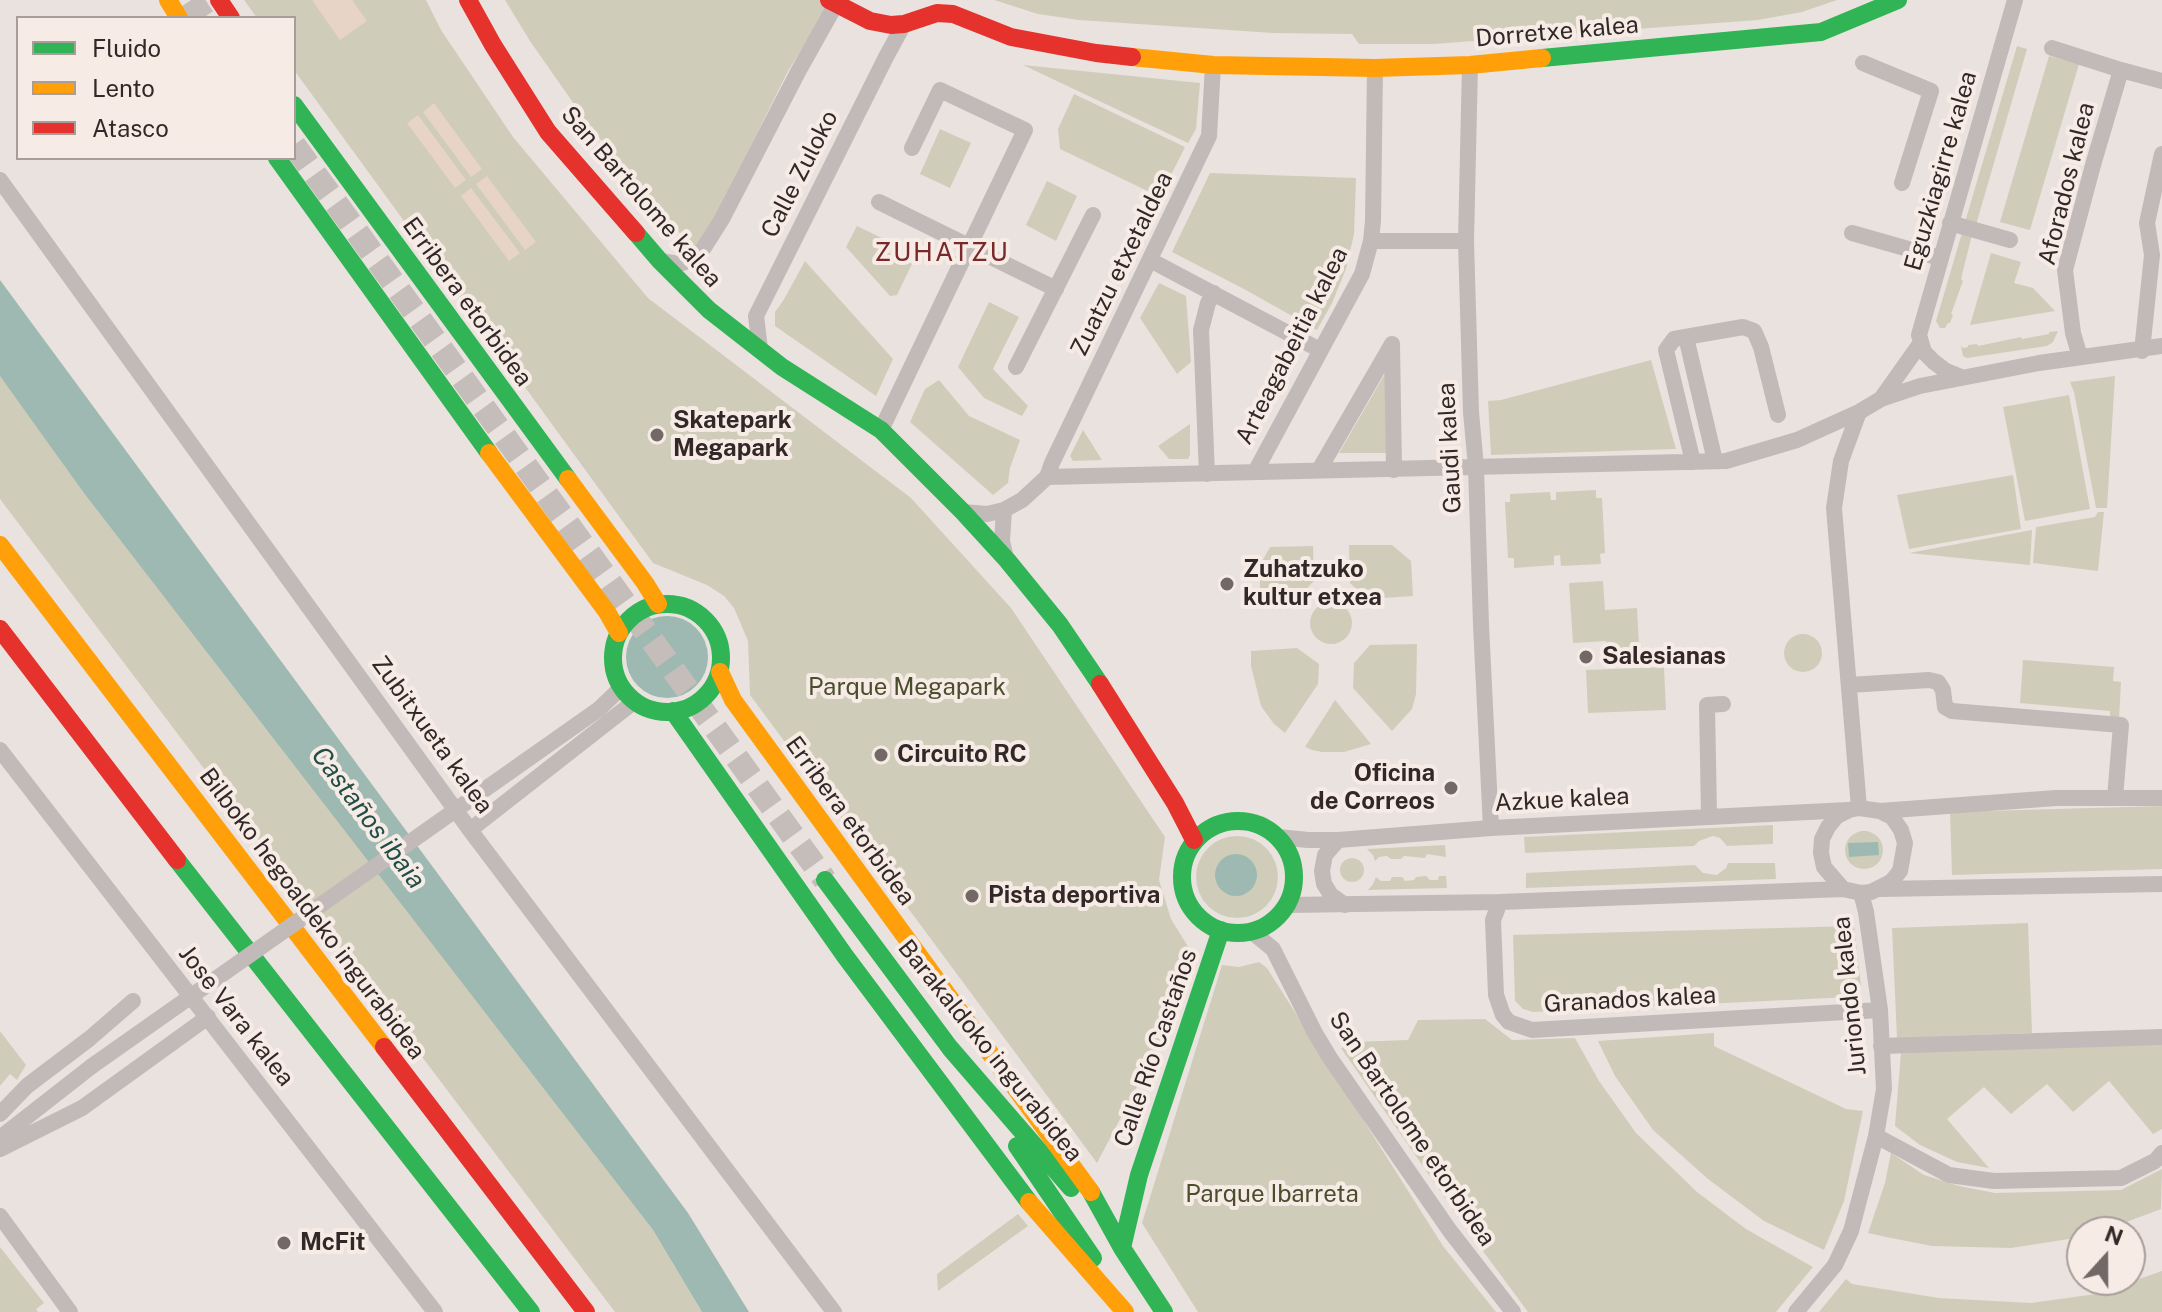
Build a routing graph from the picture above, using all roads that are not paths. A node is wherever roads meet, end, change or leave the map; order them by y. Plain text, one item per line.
1 (468, 0) edge
2 (1898, 0) edge
3 (832, 2) edge
4 (2010, 4) edge
5 (904, 24) junction
6 (2052, 48) dead end
7 (1863, 63) dead end
8 (1213, 65) junction
9 (1470, 65) junction
10 (1375, 68) junction
11 (2121, 70) junction
12 (2162, 81) edge
13 (296, 108) edge
14 (912, 148) dead end
15 (2162, 154) edge
16 (278, 160) edge
17 (0, 180) edge
18 (1902, 183) dead end
19 (879, 202) dead end
20 (1093, 215) dead end
21 (1950, 223) junction
22 (1852, 233) dead end
23 (2010, 240) dead end
24 (1371, 241) junction
25 (1466, 241) junction
26 (969, 246) junction
27 (1940, 258) junction
28 (1150, 260) junction
29 (660, 261) junction
30 (1056, 289) junction
31 (1214, 293) junction
32 (1686, 337) junction
33 (1920, 344) junction
34 (2162, 346) edge
35 (760, 349) junction
36 (1320, 350) junction
37 (2142, 351) junction
38 (2080, 357) junction
39 (1016, 367) dead end
40 (1961, 377) junction
41 (1881, 399) junction
42 (1859, 412) junction
43 (1778, 415) dead end
44 (881, 430) junction
45 (1715, 461) junction
46 (1693, 462) junction
47 (1476, 467) junction
48 (1319, 470) junction
49 (1394, 470) junction
50 (1255, 472) junction
51 (1207, 474) junction
52 (1047, 477) junction
53 (1004, 510) junction
54 (963, 512) junction
55 (0, 545) edge
56 (1007, 560) junction
57 (658, 604) junction
58 (0, 629) edge
59 (619, 633) junction
60 (720, 672) junction
61 (1849, 685) junction
62 (622, 687) junction
63 (635, 701) junction
64 (1723, 704) dead end
65 (673, 711) junction
66 (0, 750) edge
67 (2115, 798) junction
68 (2162, 798) edge
69 (1854, 809) junction
70 (1880, 811) junction
71 (1709, 816) junction
72 (1491, 828) junction
73 (470, 830) junction
74 (1278, 837) junction
75 (1194, 840) junction
76 (1338, 840) junction
77 (825, 880) tunnel mouth
78 (2162, 884) edge
79 (1843, 889) junction
80 (1879, 889) junction
81 (1861, 893) junction
82 (1500, 902) junction
83 (1287, 905) junction
84 (1345, 905) junction
85 (1221, 930) junction
86 (1251, 931) junction
87 (133, 1001) dead end
88 (1880, 1010) junction
89 (208, 1017) junction
90 (2162, 1037) edge
91 (1881, 1046) junction
92 (950, 1048) junction
93 (92, 1066) junction
94 (0, 1114) edge
95 (0, 1124) edge
96 (1876, 1136) junction
97 (0, 1138) edge
98 (0, 1149) edge
99 (2162, 1153) edge
100 (1139, 1175) junction
101 (1090, 1190) junction
102 (0, 1216) edge
103 (1122, 1248) junction
104 (1121, 1307) edge
105 (70, 1312) edge
106 (435, 1312) edge
107 (531, 1312) edge
108 (586, 1312) edge
109 (834, 1312) edge
110 (1164, 1312) edge
111 (1513, 1312) edge
112 (1796, 1312) edge

1 - 29 main road, San Bartolome kalea
2 - 9 main road, Dorretxe kalea
3 - 5 main road
3 - 29 street, Calle Zuloko
4 - 21 street, Eguzkiagirre kalea
5 - 8 main road, Dorretxe kalea
5 - 35 street, Calle Zuloko
6 - 11 street
7 - 18 street
8 - 10 main road, Dorretxe kalea
8 - 28 street, Zuatzu etxetaldea
9 - 10 main road, Dorretxe kalea
9 - 25 street, Gaudi kalea
10 - 24 street
11 - 12 street
11 - 38 street, Aforados kalea
13 - 57 main road, Erribera etorbidea
14 - 26 street
15 - 37 street
16 - 59 main road
17 - 73 street, Zubitxueta kalea
19 - 26 street, Zuatzu etxetaldea
20 - 30 street, Zuatzu etxetaldea
21 - 23 street, Aforados kalea
21 - 27 street, Eguzkiagirre kalea
22 - 27 street
24 - 25 street
24 - 36 street, Arteagabeitia kalea
25 - 47 street, Gaudi kalea
26 - 30 street, Zuatzu etxetaldea
26 - 44 street
27 - 33 street, Eguzkiagirre kalea
28 - 31 street
28 - 52 street, Zuatzu etxetaldea
29 - 35 main road, San Bartolome kalea
30 - 39 street, Zuatzu etxetaldea
31 - 36 street
31 - 51 street
32 - 43 street
32 - 45 street
32 - 46 street
33 - 40 street
33 - 41 street, Arteagabeitia kalea
34 - 37 street, Arteagabeitia kalea
35 - 44 main road, San Bartolome kalea
36 - 50 street, Arteagabeitia kalea
37 - 38 street, Arteagabeitia kalea
38 - 40 street, Arteagabeitia kalea
40 - 41 street, Arteagabeitia kalea
41 - 42 street, Arteagabeitia kalea
42 - 45 street, Arteagabeitia kalea
42 - 61 street
44 - 54 main road, San Bartolome kalea
45 - 46 street, Arteagabeitia kalea
46 - 47 street, Arteagabeitia kalea
47 - 49 street, Arteagabeitia kalea
47 - 72 street, Gaudi kalea
48 - 49 street, Arteagabeitia kalea
48 - 49 street
48 - 50 street, Arteagabeitia kalea
50 - 51 street, Arteagabeitia kalea
51 - 52 street, Arteagabeitia kalea
52 - 53 street
53 - 54 street
53 - 56 street
54 - 56 main road
55 - 108 main road, Bilboko hegoaldeko ingurabidea
56 - 75 main road
57 - 59 main road
57 - 60 main road
58 - 107 main road
59 - 62 main road
60 - 65 main road
60 - 101 main road, Erribera etorbidea
61 - 67 street
61 - 69 street
62 - 63 main road
62 - 93 street, bridge
63 - 65 main road
63 - 73 street
64 - 71 street
65 - 104 main road
66 - 89 street, Jose Vara kalea
67 - 68 street
67 - 70 street
69 - 70 street
69 - 71 street, Azkue kalea
69 - 79 street
70 - 80 street
71 - 72 street, Azkue kalea
72 - 76 street, Azkue kalea
73 - 109 street, Zubitxueta kalea
74 - 75 main road
74 - 76 street, Azkue kalea
74 - 83 main road
75 - 85 main road
76 - 84 street
77 - 92 main road, Barakaldoko ingurabidea
78 - 80 street
79 - 81 street
79 - 82 street
80 - 81 street
81 - 88 street, Juriondo kalea
82 - 84 street
82 - 88 street, Granados kalea
83 - 84 street
83 - 86 main road
85 - 86 main road
85 - 100 main road, Calle Río Castaños
86 - 111 street, San Bartolome etorbidea
87 - 94 street
88 - 91 street, Juriondo kalea
89 - 98 street
89 - 106 street, Jose Vara kalea
90 - 91 street
91 - 96 street, Juriondo kalea
92 - 103 main road, Barakaldoko ingurabidea
92 - 104 main road
93 - 95 street
93 - 97 street
96 - 99 street
96 - 112 street, Juriondo kalea
100 - 101 main road, Calle Río Castaños
100 - 103 main road
101 - 103 main road, Erribera etorbidea
102 - 105 street
103 - 110 main road, Erribera etorbidea

